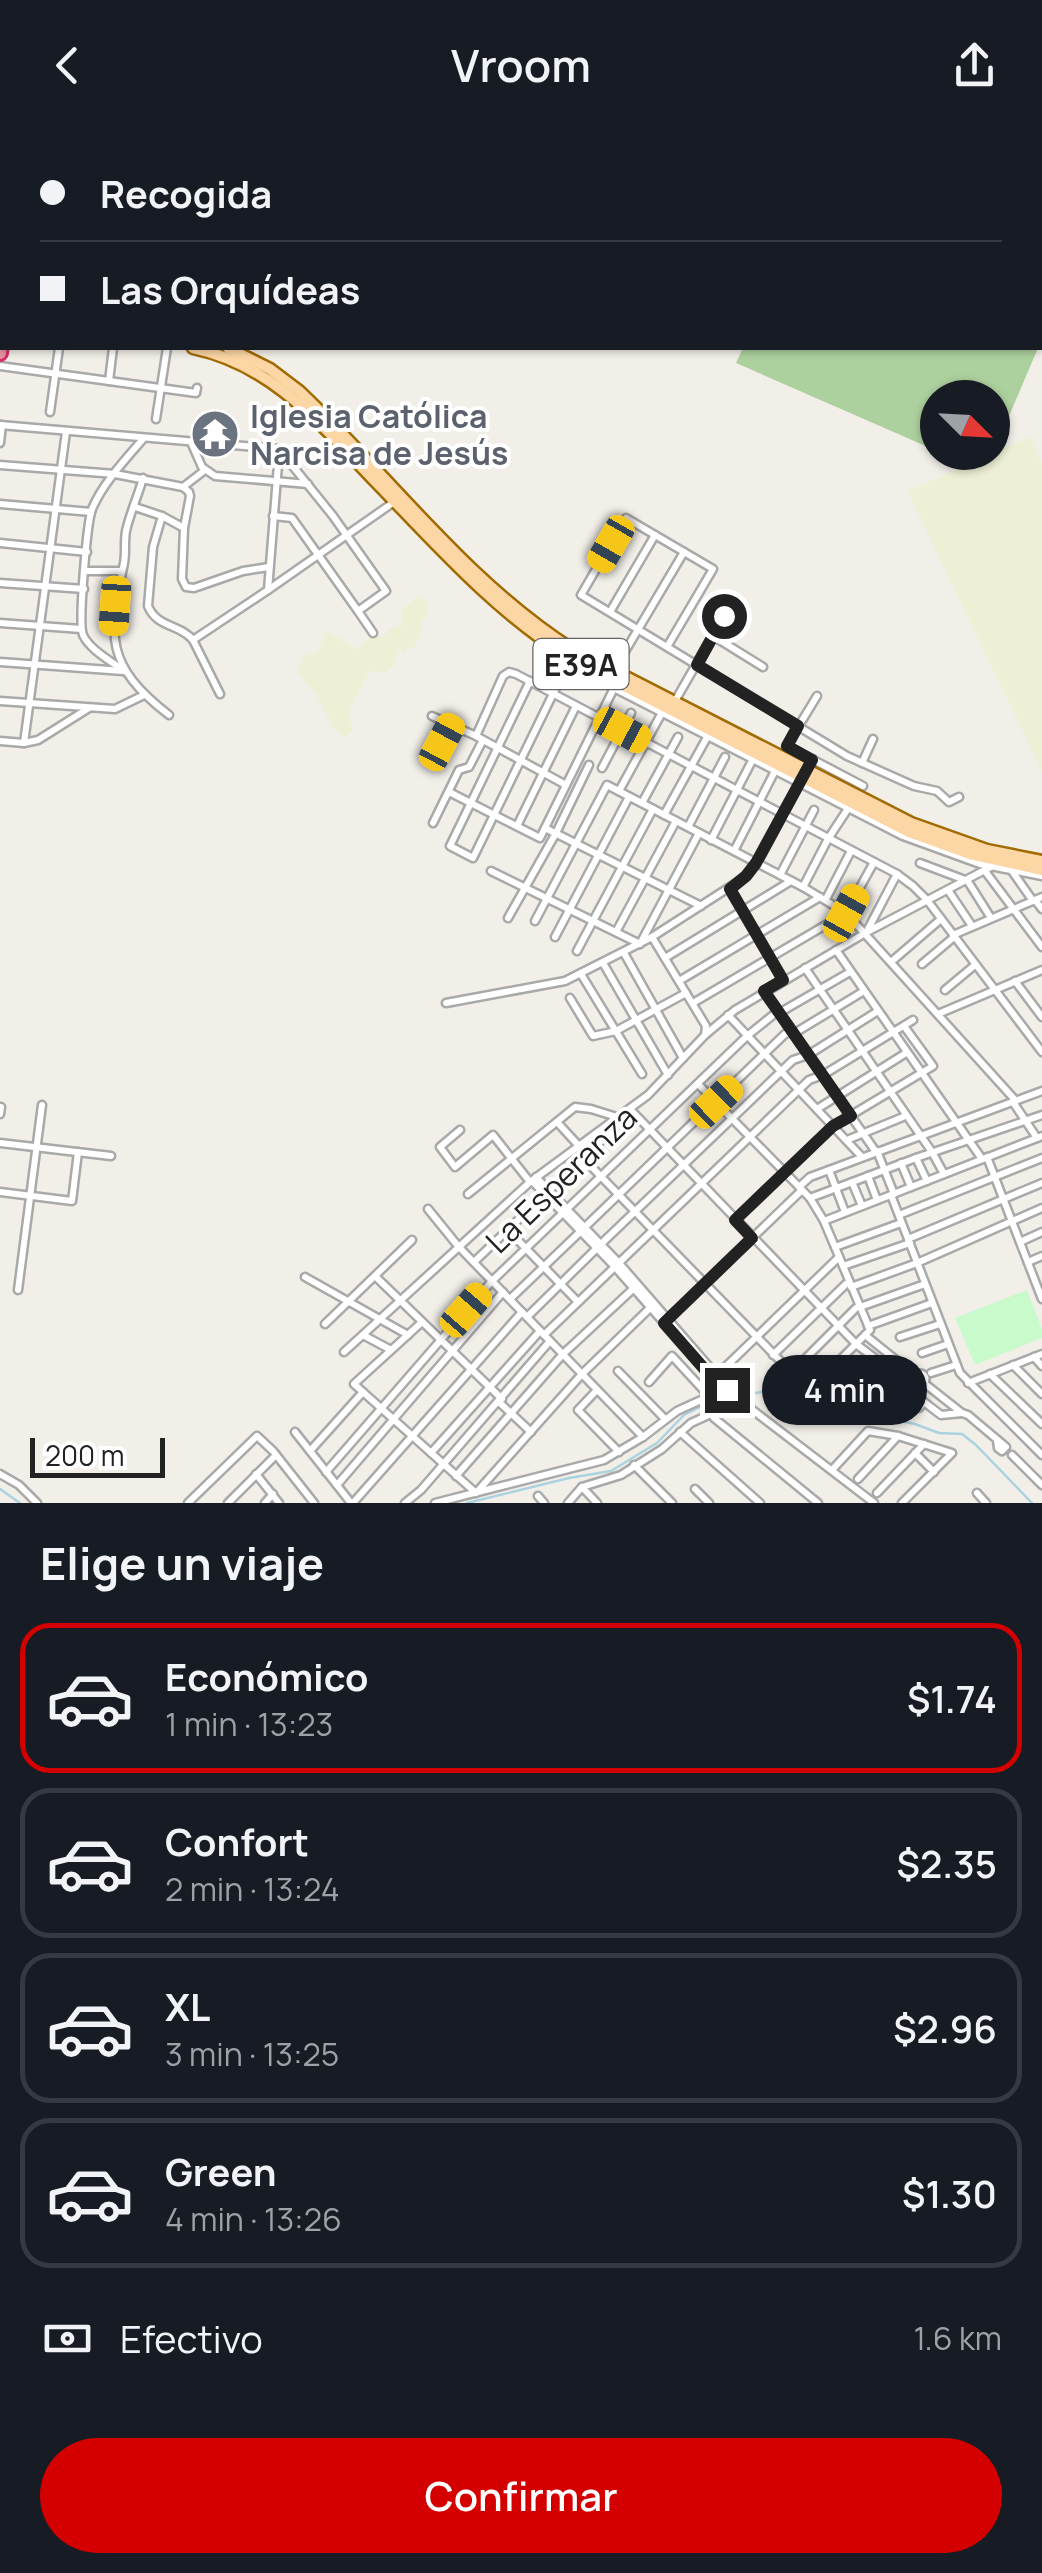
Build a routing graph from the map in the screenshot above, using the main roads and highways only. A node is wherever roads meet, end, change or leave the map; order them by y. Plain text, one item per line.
1 (200, 350) edge
2 (232, 350) edge
3 (615, 681) junction
4 (667, 707) junction
5 (778, 764) junction
6 (805, 773) junction
7 (1040, 872) edge

1 - 3 main road, E39A
2 - 3 main road, E39A
3 - 4 main road, E39A
4 - 5 main road, E39A
4 - 5 main road, E39A
5 - 6 main road, E39A
6 - 7 main road, E39A
6 - 7 main road, E39A

